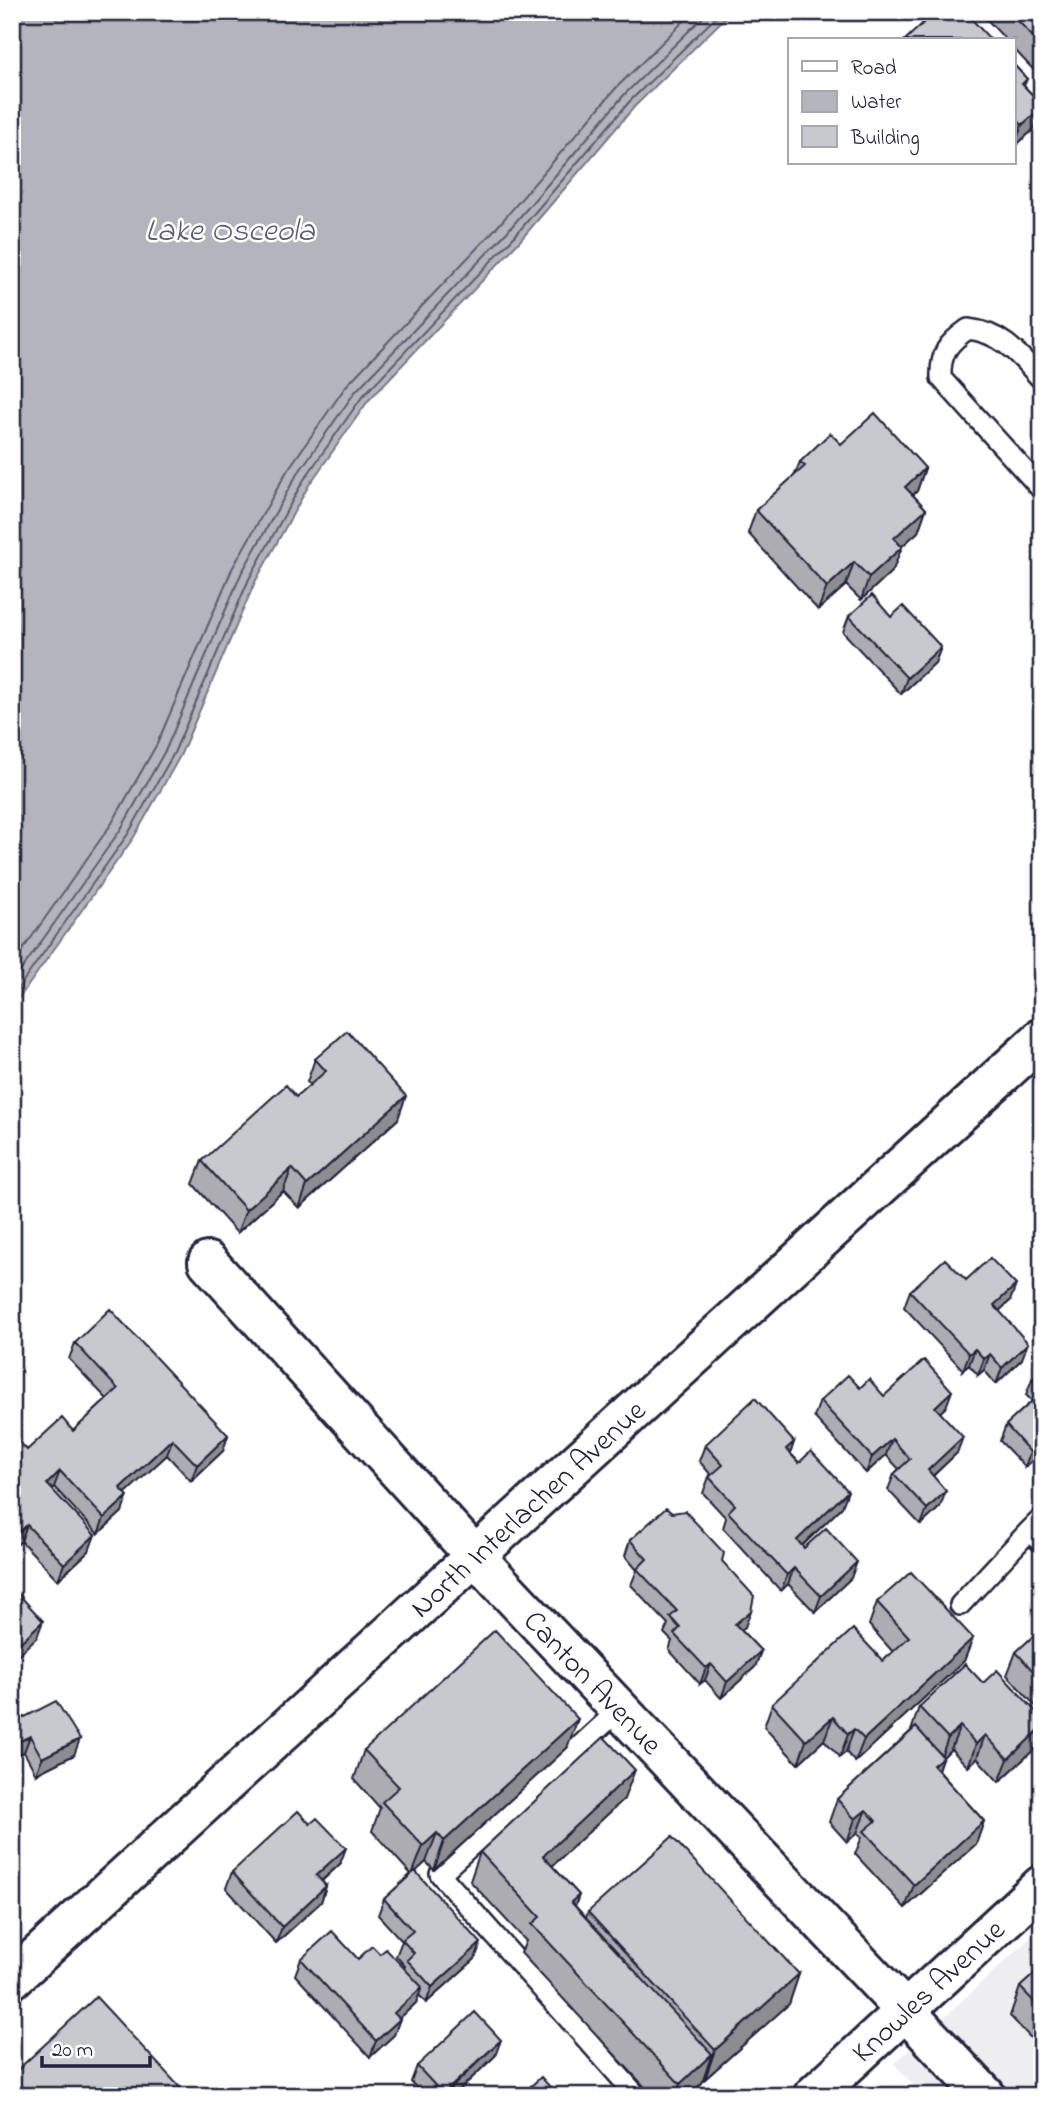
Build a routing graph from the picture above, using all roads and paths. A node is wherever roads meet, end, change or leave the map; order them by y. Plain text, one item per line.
1 (1042, 380) edge
2 (1042, 490) edge
3 (1042, 1038) edge
4 (208, 1262) dead end
5 (1037, 1530) edge
6 (474, 1555) junction
7 (960, 1605) dead end
8 (620, 1709) junction
9 (1042, 1885) edge
10 (12, 1979) edge
11 (907, 2011) junction
12 (638, 2096) edge
13 (813, 2096) edge
14 (986, 2096) edge

1 - 2 lane
3 - 6 street, North Interlachen Avenue
4 - 6 street, Canton Avenue
5 - 7 lane
6 - 8 street, Canton Avenue
6 - 10 street, North Interlachen Avenue
8 - 11 street, Canton Avenue
8 - 12 lane
9 - 11 street, Knowles Avenue
11 - 13 street, Knowles Avenue
11 - 14 street, Canton Avenue

